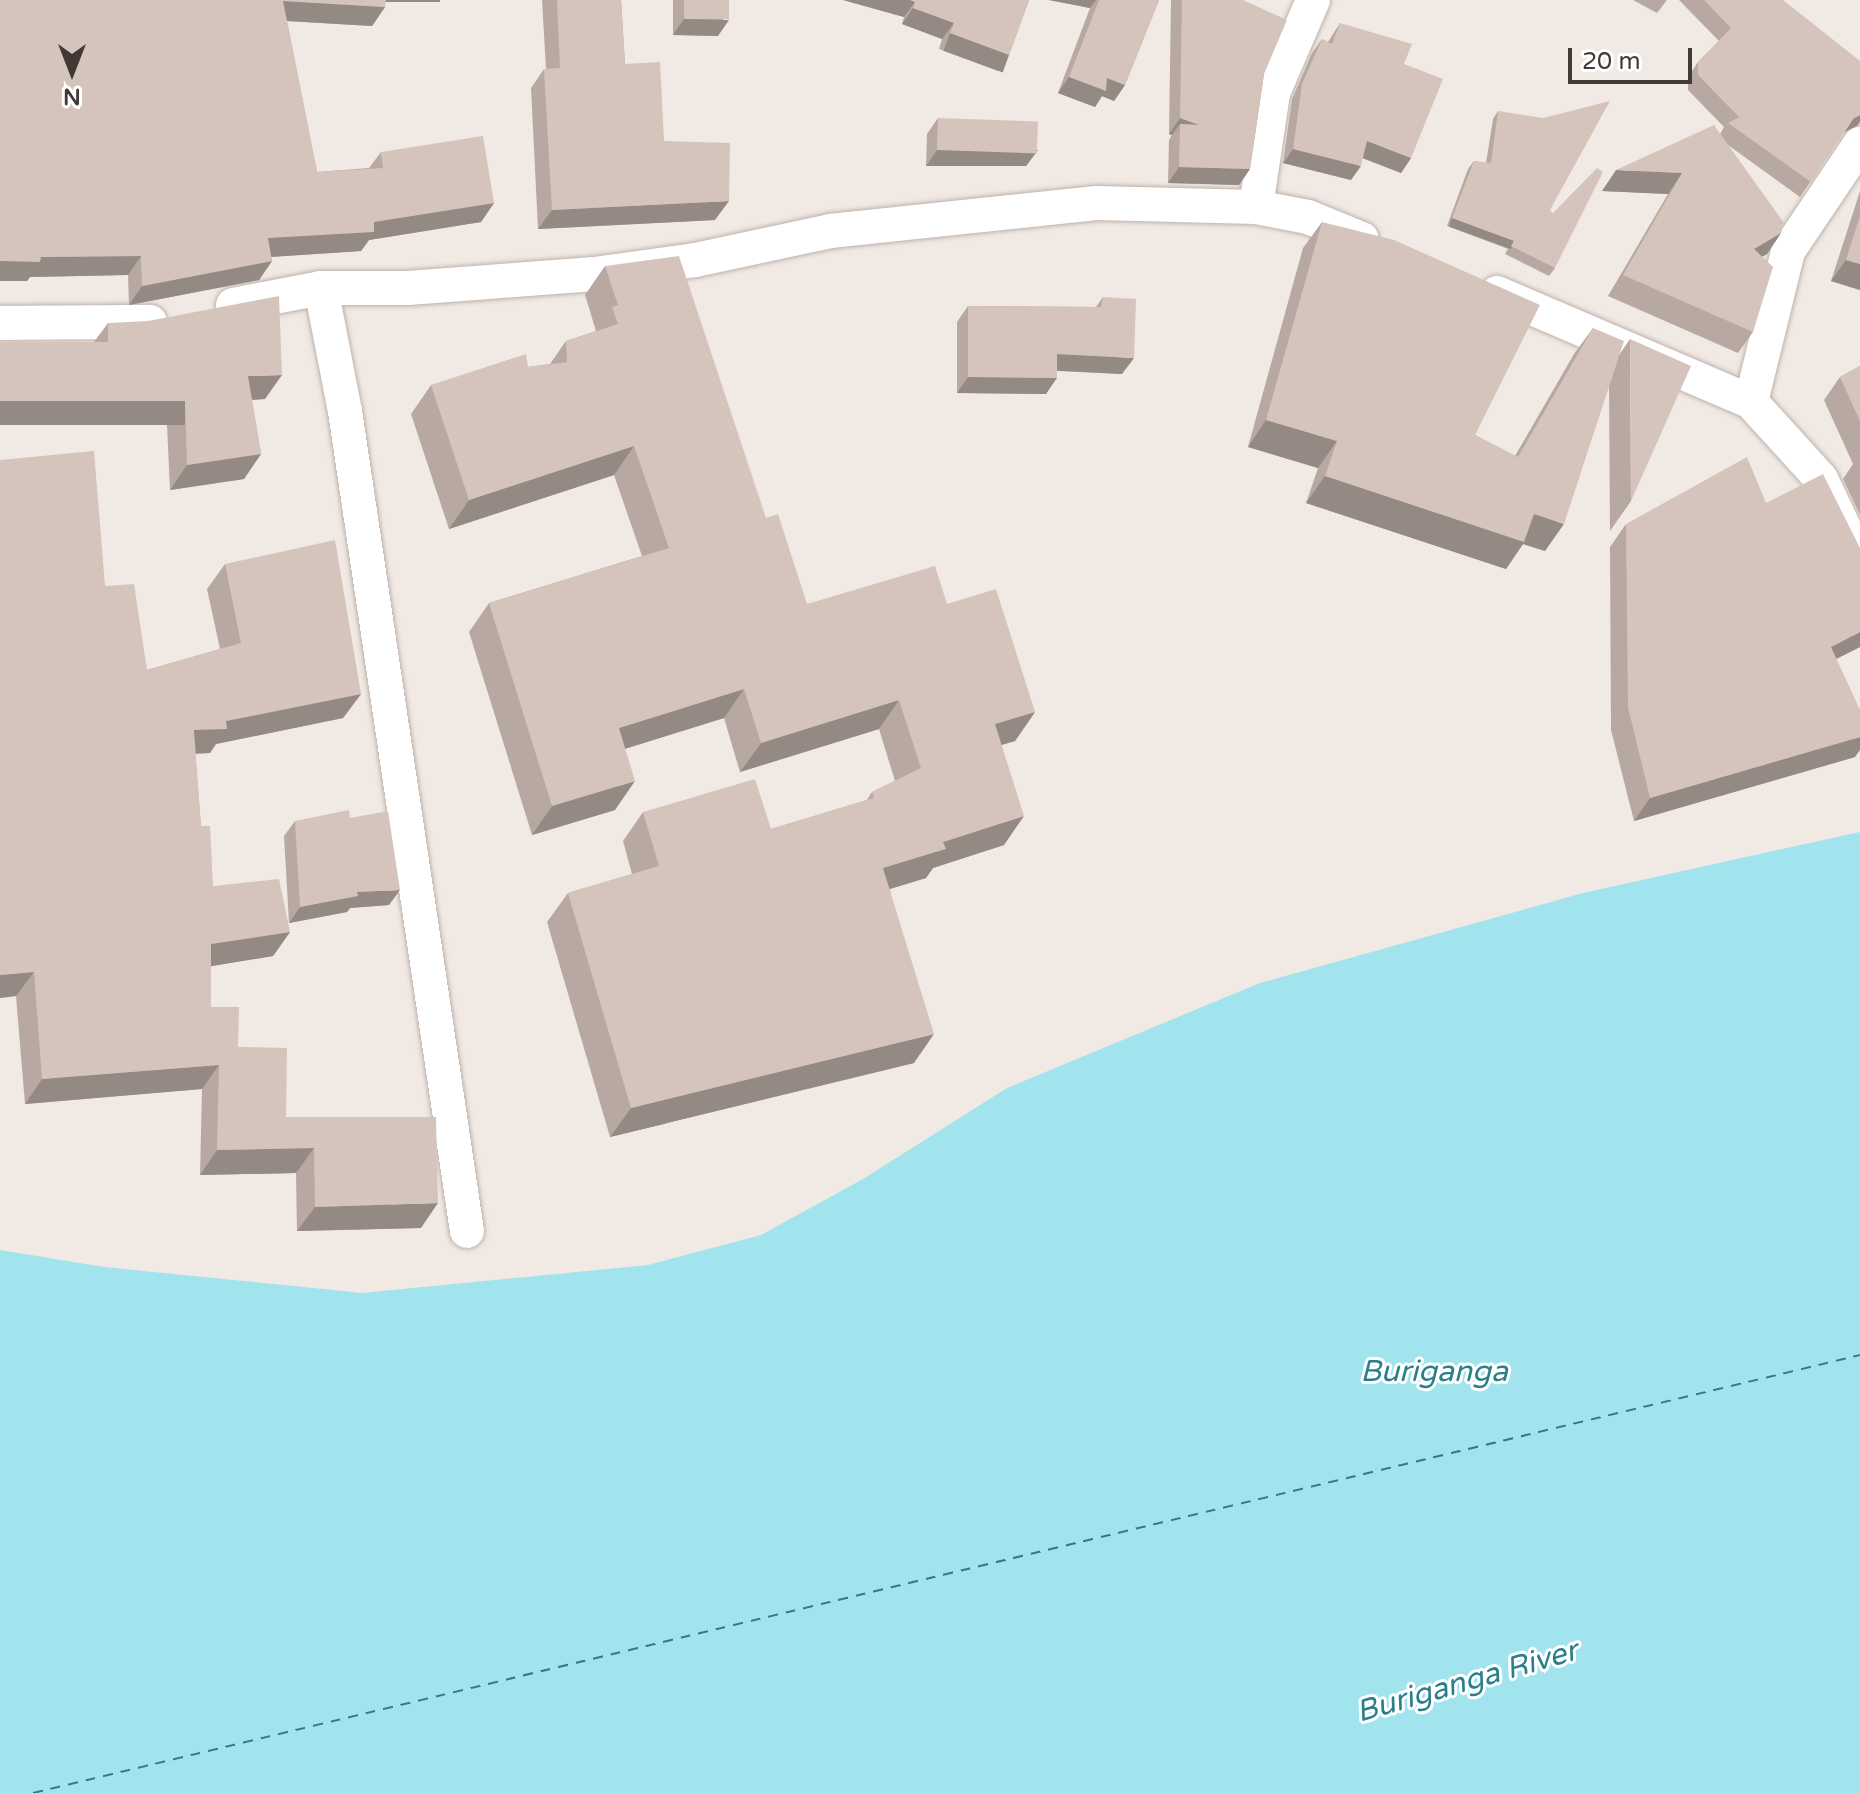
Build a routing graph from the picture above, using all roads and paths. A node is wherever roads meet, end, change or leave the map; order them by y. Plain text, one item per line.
1 (1313, 0) edge
2 (1860, 144) edge
3 (1256, 207) junction
4 (1395, 252) edge
5 (1468, 282) edge
6 (321, 288) junction
7 (0, 323) edge
8 (1751, 402) junction
9 (1860, 561) edge
10 (467, 1231) dead end

1 - 3 street
2 - 8 street
3 - 4 street
3 - 6 street
5 - 8 street
6 - 7 street
6 - 10 street
8 - 9 street

